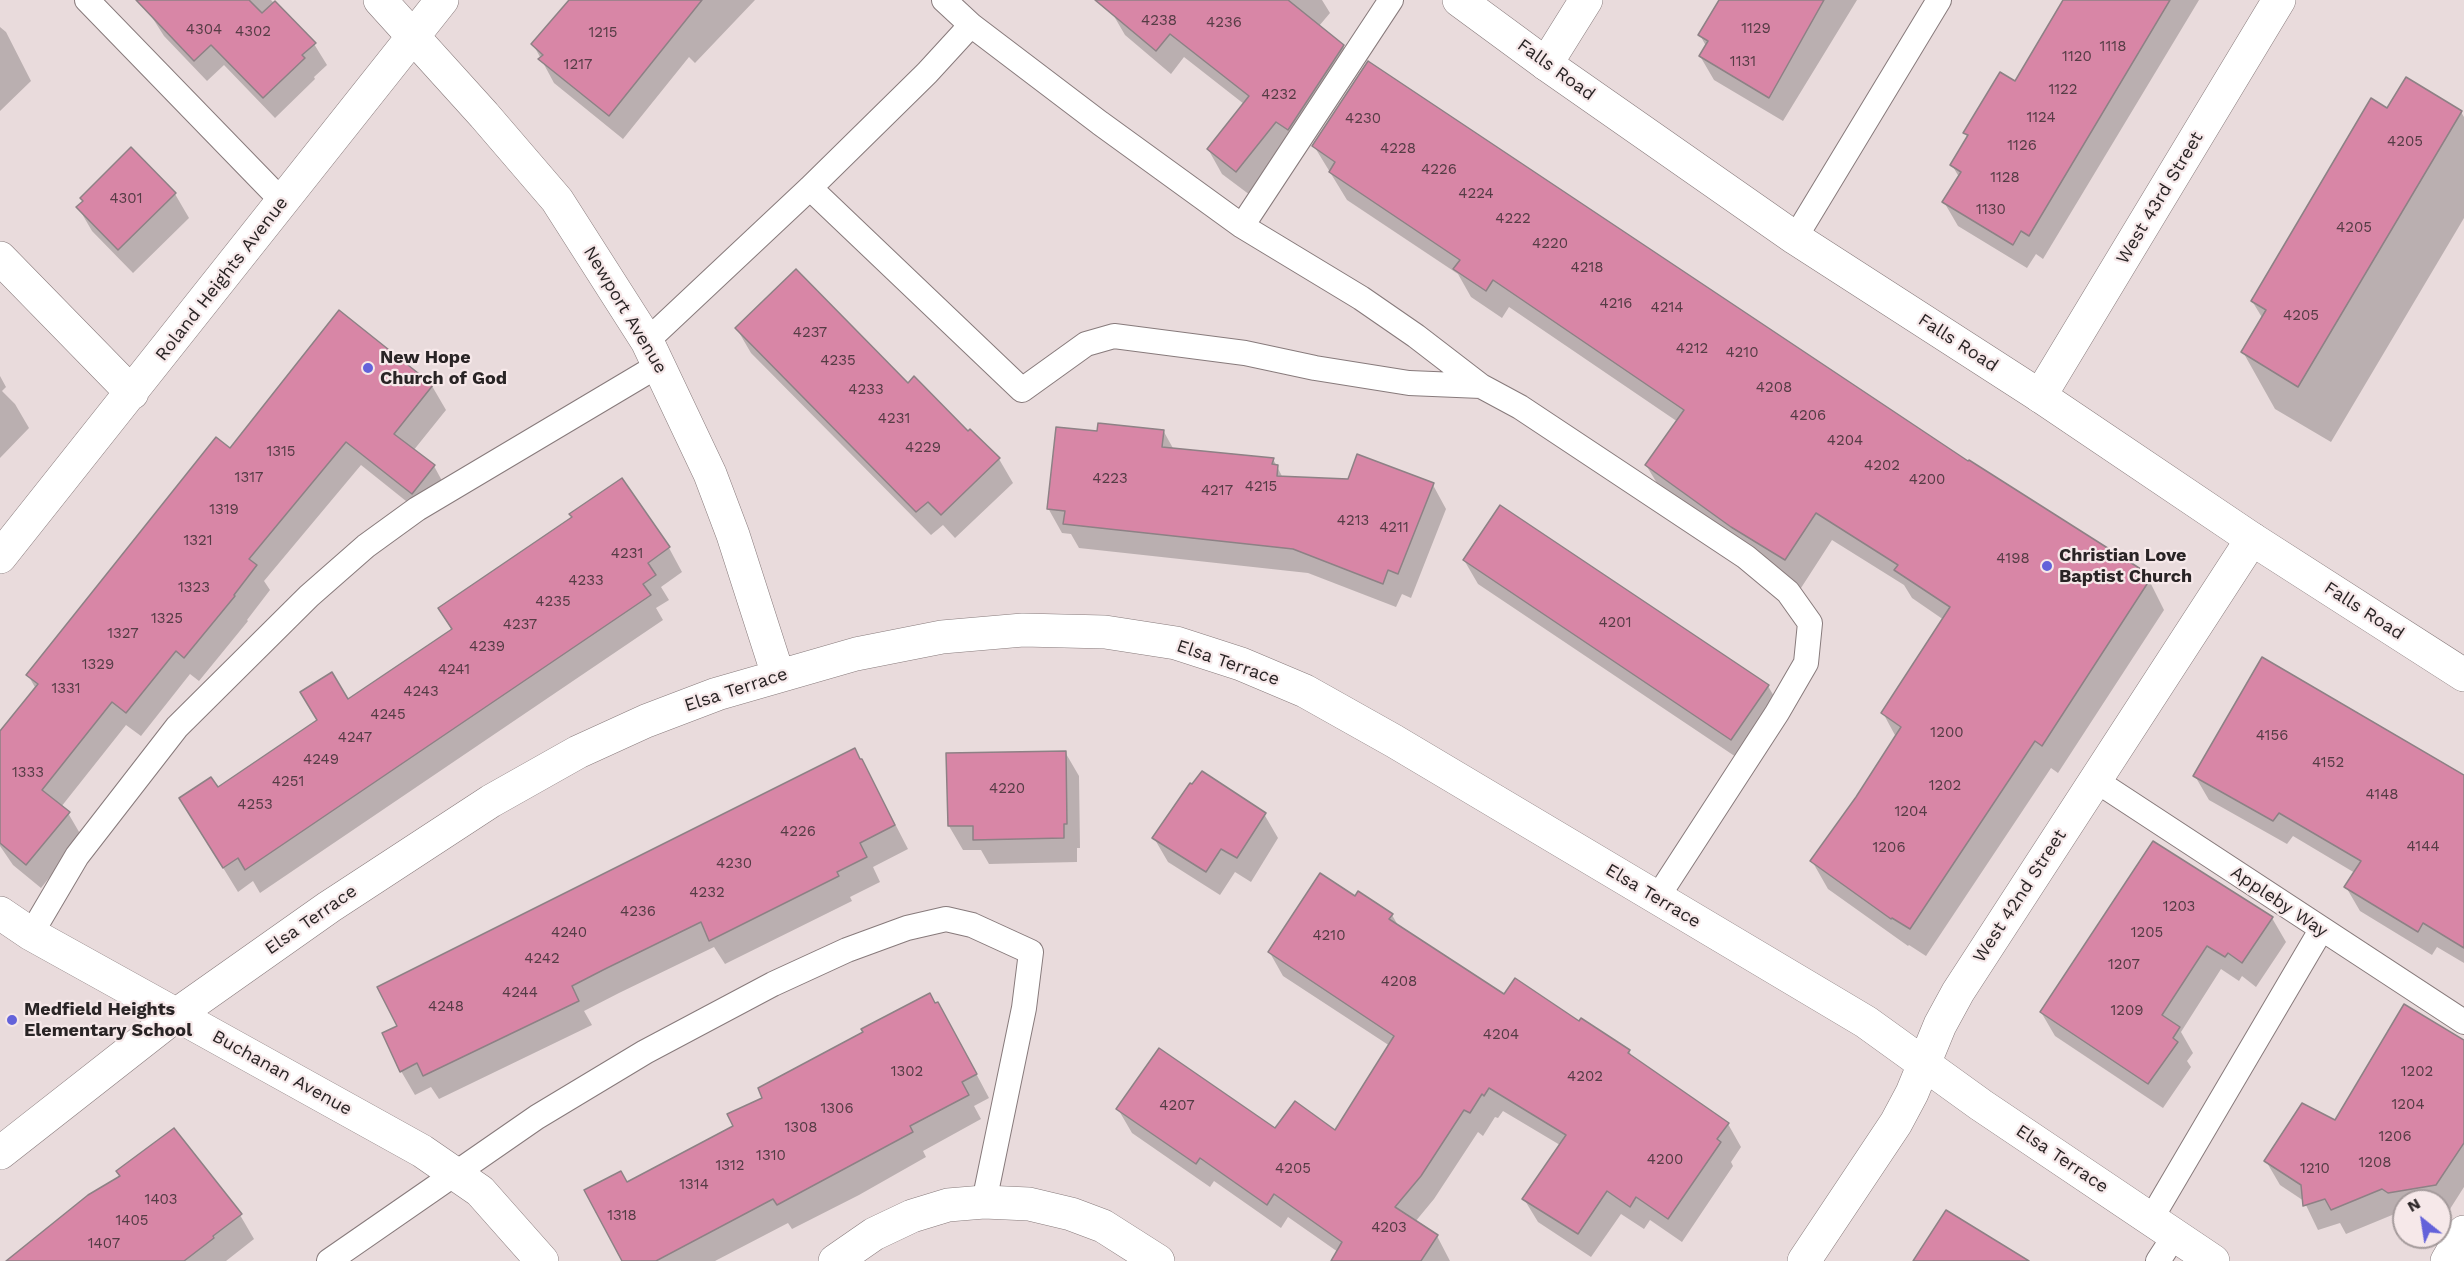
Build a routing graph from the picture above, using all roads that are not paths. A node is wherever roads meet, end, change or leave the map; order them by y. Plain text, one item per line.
1 (87, 0) edge
2 (380, 0) edge
3 (442, 0) edge
4 (944, 0) edge
5 (1391, 0) edge
6 (1459, 0) edge
7 (1586, 0) edge
8 (1940, 0) edge
9 (2279, 0) edge
10 (971, 25) junction
11 (413, 36) junction
12 (1546, 64) junction
13 (810, 188) junction
14 (283, 202) junction
15 (1242, 226) junction
16 (1795, 238) junction
17 (0, 258) edge
18 (653, 353) junction
19 (1481, 386) junction
20 (132, 393) junction
21 (2040, 396) junction
22 (2252, 539) junction
23 (0, 557) edge
24 (778, 675) junction
25 (2464, 675) edge
26 (2095, 780) junction
27 (1657, 898) junction
28 (0, 913) edge
29 (2321, 930) junction
30 (31, 934) junction
31 (176, 1015) junction
32 (2464, 1022) edge
33 (1925, 1063) junction
34 (0, 1153) edge
35 (456, 1173) junction
36 (984, 1202) junction
37 (2464, 1232) edge
38 (2162, 1239) edge
39 (329, 1261) edge
40 (542, 1261) edge
41 (835, 1261) edge
42 (1158, 1261) edge
43 (1804, 1261) edge
44 (2213, 1261) edge
45 (2447, 1261) edge

1 - 14 lane
2 - 11 street, Newport Avenue
3 - 11 street, Roland Heights Avenue
4 - 10 lane
5 - 15 lane
6 - 12 street, Falls Road
7 - 12 street
8 - 16 lane
9 - 21 street, West 43rd Street
10 - 13 lane
10 - 15 lane
11 - 14 street, Roland Heights Avenue
11 - 18 street, Newport Avenue
12 - 16 street, Falls Road
13 - 18 lane
13 - 19 lane
14 - 20 street, Roland Heights Avenue
15 - 19 lane
16 - 21 street, Falls Road
17 - 20 street
18 - 24 street, Newport Avenue
18 - 30 lane
19 - 27 lane
20 - 23 street, Roland Heights Avenue
21 - 22 street, Falls Road
22 - 25 street, Falls Road
22 - 26 street, West 42nd Street
24 - 27 street, Elsa Terrace
24 - 31 street, Elsa Terrace
26 - 29 lane, Appleby Way
26 - 33 street, West 42nd Street
27 - 33 street, Elsa Terrace
28 - 30 street, Buchanan Avenue
29 - 32 lane, Appleby Way
29 - 38 lane
30 - 31 street, Buchanan Avenue
31 - 34 street
31 - 35 street, Buchanan Avenue
33 - 38 street, Elsa Terrace
33 - 43 street, West 42nd Street
35 - 36 lane
35 - 39 lane
35 - 40 street, Buchanan Avenue
36 - 41 street
36 - 42 street
37 - 45 street
38 - 44 street, Elsa Terrace

